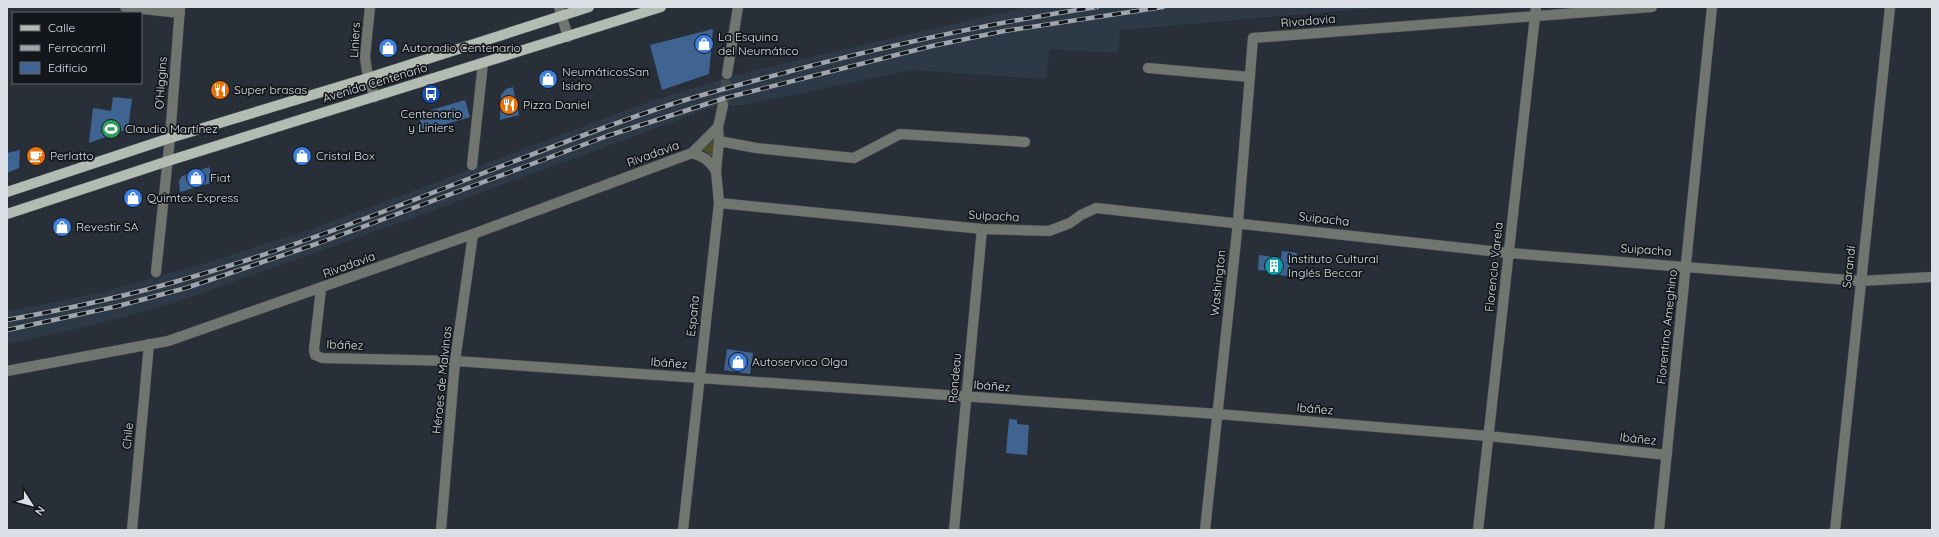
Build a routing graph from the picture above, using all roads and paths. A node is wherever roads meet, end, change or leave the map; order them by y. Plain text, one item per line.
1 (125, 7) edge
2 (370, 7) edge
3 (589, 7) edge
4 (661, 7) edge
5 (738, 7) edge
6 (1652, 7) edge
7 (1712, 7) edge
8 (1890, 7) edge
9 (180, 10) edge
10 (560, 11) edge
11 (1536, 11) edge
12 (568, 37) junction
13 (1253, 38) joint
14 (483, 62) junction
15 (1148, 68) dead end
16 (727, 74) tunnel mouth
17 (1250, 77) junction
18 (368, 78) junction
19 (375, 97) junction
20 (723, 105) tunnel mouth
21 (718, 127) junction
22 (170, 138) junction
23 (719, 141) junction
24 (1025, 142) dead end
25 (692, 153) junction
26 (168, 161) junction
27 (472, 165) dead end
28 (716, 171) junction
29 (7, 192) edge
30 (719, 203) junction
31 (7, 214) edge
32 (1238, 222) junction
33 (982, 229) junction
34 (473, 234) junction
35 (1509, 253) junction
36 (1686, 266) junction
37 (156, 272) dead end
38 (1932, 277) edge
39 (1861, 281) junction
40 (321, 289) junction
41 (149, 344) junction
42 (455, 361) junction
43 (7, 371) edge
44 (699, 378) junction
45 (966, 397) junction
46 (1218, 414) junction
47 (1488, 436) junction
48 (1667, 455) junction
49 (132, 530) edge
50 (441, 530) edge
51 (683, 530) edge
52 (954, 530) edge
53 (1205, 530) edge
54 (1478, 530) edge
55 (1659, 530) edge
56 (1835, 530) edge

1 - 9 street
2 - 18 street, Liniers
3 - 10 main road, Avenida Centenario
4 - 12 main road, Avenida Centenario
5 - 16 street
6 - 11 street, Rivadavia
7 - 36 street, Florentino Ameghino
8 - 39 street, Sarandí
9 - 22 street, O'Higgins
10 - 12 street
10 - 18 main road, Avenida Centenario
11 - 13 street, Rivadavia
11 - 35 street, Florencio Varela
12 - 14 main road, Avenida Centenario
13 - 17 street, Washington
14 - 19 main road, Avenida Centenario
14 - 27 street
15 - 17 street
17 - 32 street, Washington
18 - 19 street, Liniers
18 - 22 main road, Avenida Centenario
19 - 26 main road, Avenida Centenario
20 - 21 street, España
21 - 23 street, España
21 - 25 street, Rivadavia
22 - 26 street, O'Higgins
22 - 29 main road, Avenida Centenario
23 - 24 street
23 - 28 street, España
25 - 28 street, Rivadavia
25 - 34 street, Rivadavia
26 - 31 main road, Avenida Centenario
26 - 37 street
28 - 30 street, España
30 - 33 street, Suipacha
30 - 44 street, España
32 - 33 street, Suipacha
32 - 35 street, Suipacha
32 - 46 street, Washington
33 - 45 street, Rondeau
34 - 40 street, Rivadavia
34 - 42 street, Héroes de Malvinas
35 - 36 street, Suipacha
35 - 47 street, Florencio Varela
36 - 39 street, Suipacha
36 - 48 street, Florentino Ameghino
38 - 39 street, Suipacha
39 - 56 street, Sarandí
40 - 41 street, Rivadavia
40 - 42 street, Ibáñez
41 - 43 street, Rivadavia
41 - 49 street, Chile
42 - 44 street, Ibáñez
42 - 50 street, Héroes de Malvinas
44 - 45 street, Ibáñez
44 - 51 street, España
45 - 46 street, Ibáñez
45 - 52 street, Rondeau
46 - 47 street, Ibáñez
46 - 53 street, Washington
47 - 48 street, Ibáñez
47 - 54 street, Florencio Varela
48 - 55 street, Florentino Ameghino

